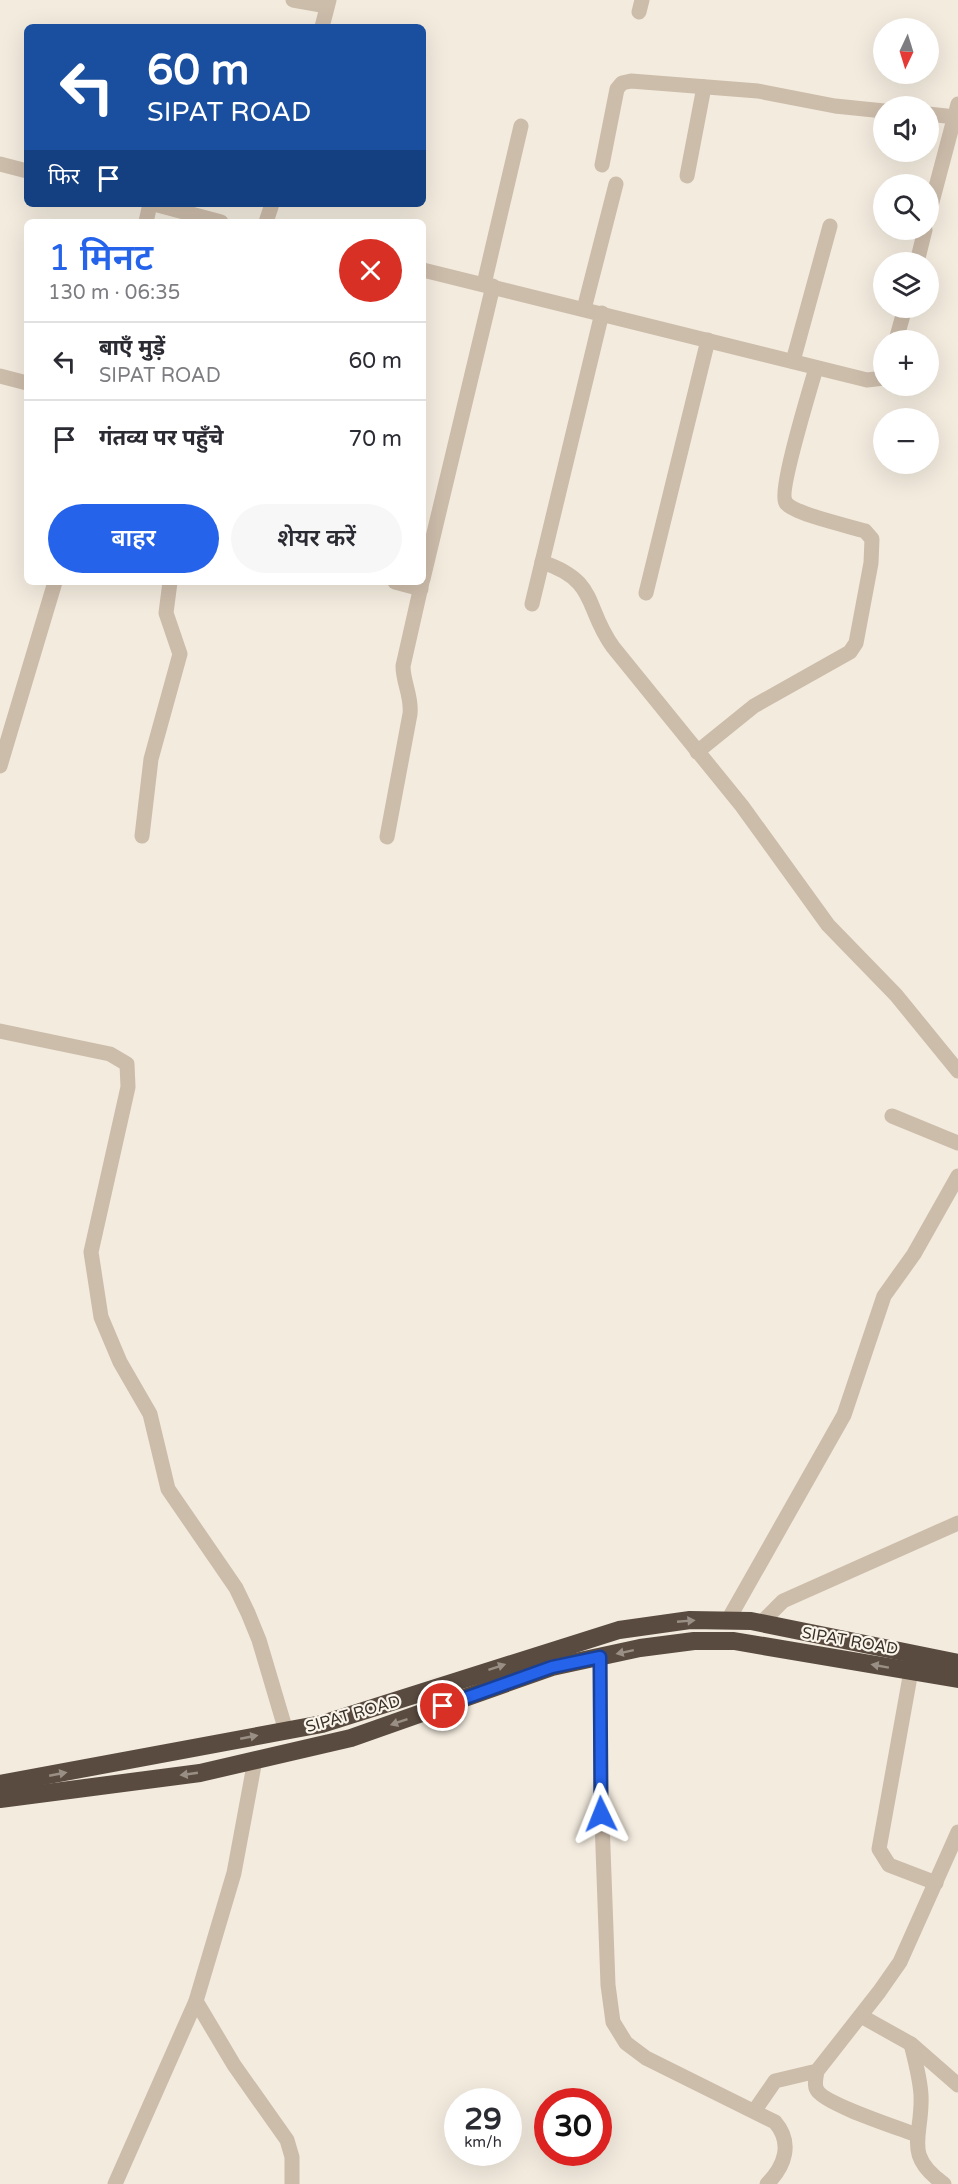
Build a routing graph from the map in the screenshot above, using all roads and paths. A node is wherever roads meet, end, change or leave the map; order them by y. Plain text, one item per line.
1 (293, 0) edge
2 (328, 3) edge
3 (322, 24) edge
4 (704, 87) junction
5 (873, 110) edge
6 (956, 110) edge
7 (939, 112) edge
8 (521, 126) dead end
9 (0, 164) edge
10 (602, 165) dead end
11 (24, 170) edge
12 (939, 175) edge
13 (687, 176) dead end
14 (616, 184) dead end
15 (158, 207) edge
16 (167, 207) edge
17 (148, 219) edge
18 (210, 219) edge
19 (830, 226) dead end
20 (426, 271) edge
21 (488, 285) junction
22 (584, 309) junction
23 (602, 313) junction
24 (708, 340) junction
25 (793, 362) junction
26 (816, 368) junction
27 (0, 376) edge
28 (873, 379) edge
29 (24, 381) edge
30 (542, 562) junction
31 (426, 565) edge
32 (54, 585) edge
33 (170, 585) edge
34 (422, 585) edge
35 (646, 593) dead end
36 (532, 604) dead end
37 (697, 752) junction
38 (0, 766) edge
39 (142, 836) dead end
40 (387, 837) dead end
41 (0, 1031) edge
42 (958, 1071) edge
43 (892, 1116) dead end
44 (958, 1143) edge
45 (958, 1176) edge
46 (958, 1523) edge
47 (728, 1620) junction
48 (761, 1623) junction
49 (600, 1657) junction
50 (958, 1663) edge
51 (911, 1671) junction
52 (958, 1679) edge
53 (286, 1731) junction
54 (255, 1760) junction
55 (0, 1784) edge
56 (0, 1799) edge
57 (958, 1832) edge
58 (936, 1882) junction
59 (196, 2001) junction
60 (861, 2016) junction
61 (911, 2044) junction
62 (817, 2071) junction
63 (958, 2085) edge
64 (755, 2110) junction
65 (917, 2135) junction
66 (114, 2184) edge
67 (292, 2184) edge
68 (767, 2184) edge
69 (945, 2184) edge

1 - 2 street
2 - 3 street
4 - 5 street
4 - 10 street
4 - 13 street
6 - 7 street
6 - 12 street
8 - 21 street
9 - 11 street
14 - 22 street
15 - 17 street
16 - 18 street
19 - 25 street
20 - 21 street
21 - 22 street
21 - 31 street
22 - 23 street
23 - 24 street
23 - 30 street
24 - 25 street
24 - 35 street
25 - 26 street
26 - 28 street
26 - 37 street
27 - 29 street
30 - 36 street
30 - 37 street
32 - 38 street
33 - 39 street
34 - 40 street
37 - 42 street
41 - 53 street
43 - 44 street
45 - 47 street
46 - 48 street
47 - 48 highway
53 -> 47 highway
48 - 50 highway
51 -> 49 highway, SIPAT ROAD
49 -> 54 highway, SIPAT ROAD
49 - 64 street
51 - 52 highway, SIPAT ROAD
51 - 58 street
55 -> 53 highway
54 -> 56 highway, SIPAT ROAD
54 - 59 street
57 - 58 street
58 - 60 street
59 - 66 street
59 - 67 street
60 - 61 street
60 - 62 street
61 - 63 street
61 - 65 street
62 - 64 street
62 - 65 street
64 - 68 street
65 - 69 street

